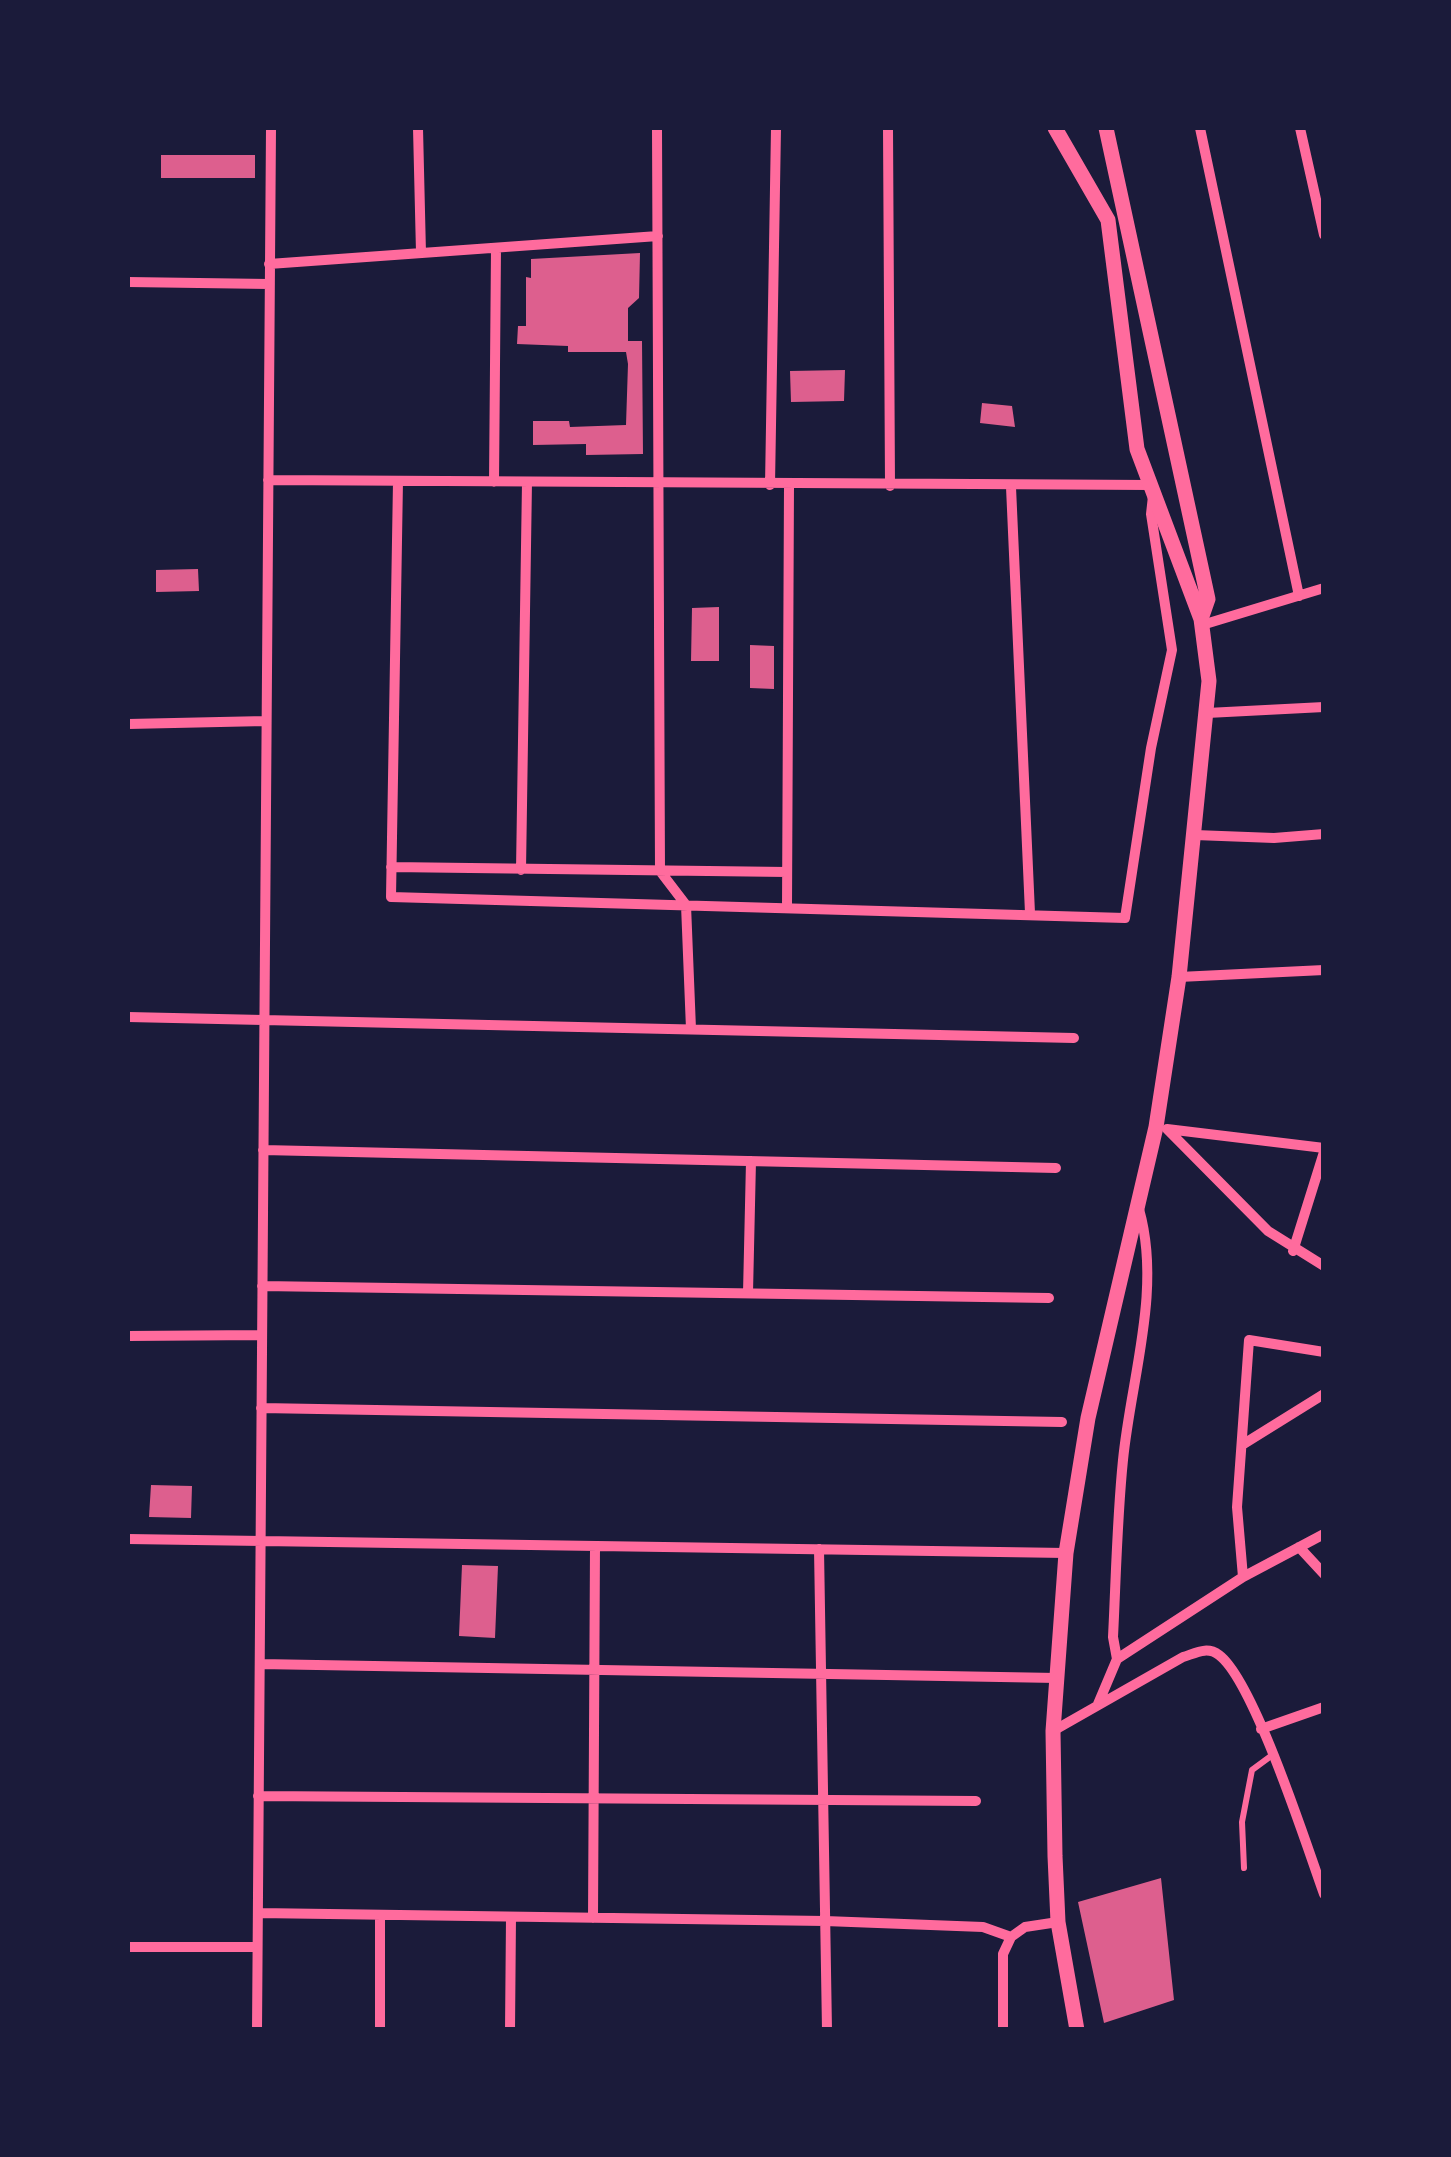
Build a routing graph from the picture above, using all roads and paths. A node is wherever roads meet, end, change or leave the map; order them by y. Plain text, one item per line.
1 (270, 128) edge
2 (418, 128) edge
3 (657, 128) edge
4 (776, 128) edge
5 (888, 128) edge
6 (1054, 128) edge
7 (1106, 128) edge
8 (1200, 128) edge
9 (1300, 128) edge
10 (1324, 234) edge
11 (658, 236) junction
12 (496, 248) junction
13 (421, 253) junction
14 (269, 264) junction
15 (128, 282) edge
16 (269, 284) junction
17 (268, 480) junction
18 (398, 481) junction
19 (494, 482) junction
20 (527, 482) junction
21 (659, 484) junction
22 (770, 485) junction
23 (789, 485) junction
24 (890, 486) junction
25 (1011, 487) junction
26 (1152, 488) junction
27 (1324, 588) edge
28 (1299, 596) junction
29 (1201, 622) junction
30 (1324, 707) edge
31 (1207, 713) junction
32 (266, 722) junction
33 (128, 724) edge
34 (1324, 834) edge
35 (1195, 835) junction
36 (391, 868) junction
37 (521, 870) junction
38 (660, 871) junction
39 (787, 872) junction
40 (686, 904) junction
41 (787, 907) junction
42 (1030, 913) junction
43 (1324, 970) edge
44 (1179, 977) junction
45 (128, 1016) edge
46 (264, 1019) junction
47 (691, 1029) junction
48 (1074, 1038) dead end
49 (1162, 1128) junction
50 (263, 1150) junction
51 (1324, 1150) edge
52 (751, 1161) junction
53 (1056, 1168) dead end
54 (1139, 1208) junction
55 (1293, 1251) junction
56 (1324, 1266) edge
57 (262, 1286) junction
58 (748, 1293) junction
59 (1049, 1298) dead end
60 (262, 1335) junction
61 (128, 1336) edge
62 (1324, 1352) edge
63 (1324, 1394) edge
64 (261, 1408) junction
65 (1062, 1422) dead end
66 (1242, 1445) junction
67 (1324, 1534) edge
68 (128, 1538) edge
69 (260, 1540) junction
70 (595, 1546) junction
71 (1299, 1547) junction
72 (819, 1549) junction
73 (1066, 1553) junction
74 (1324, 1574) edge
75 (1243, 1577) junction
76 (1118, 1660) junction
77 (260, 1664) junction
78 (594, 1670) junction
79 (821, 1672) junction
80 (1057, 1678) junction
81 (1098, 1706) junction
82 (1324, 1707) edge
83 (1260, 1729) junction
84 (1053, 1730) junction
85 (1271, 1756) junction
86 (258, 1796) junction
87 (593, 1800) junction
88 (976, 1800) dead end
89 (823, 1802) junction
90 (1318, 1862) edge
91 (1244, 1868) dead end
92 (1324, 1894) edge
93 (258, 1914) junction
94 (380, 1915) junction
95 (512, 1917) junction
96 (592, 1918) junction
97 (825, 1921) junction
98 (1058, 1922) junction
99 (1012, 1937) junction
100 (258, 1947) junction
101 (128, 1948) edge
102 (257, 2030) edge
103 (380, 2030) edge
104 (510, 2030) edge
105 (827, 2030) edge
106 (1002, 2030) edge
107 (1076, 2030) edge

1 - 14 street
2 - 13 street
3 - 11 street
4 - 22 street
5 - 24 street
6 - 26 street
7 - 29 street
8 - 28 street
9 - 10 street
11 - 12 street
11 - 21 street
12 - 13 street
12 - 19 street
13 - 14 street
14 - 16 street
15 - 16 street
16 - 17 street
17 - 18 street
17 - 32 street
18 - 19 street
18 - 36 street
19 - 20 street
20 - 21 street
20 - 37 street
21 - 22 street
21 - 38 street
22 - 23 street
23 - 24 street
23 - 39 street
24 - 25 street
25 - 26 street
25 - 42 street
26 - 29 street
26 - 42 street
27 - 28 street
28 - 29 street
29 - 31 street
30 - 31 street
31 - 35 street
32 - 33 street
32 - 46 street
34 - 35 street
35 - 44 street
36 - 37 street
36 - 40 street
37 - 38 street
38 - 39 street
38 - 40 street
39 - 41 street
40 - 41 street
40 - 47 street
41 - 42 street
43 - 44 street
44 - 49 street
45 - 46 street
46 - 47 street
46 - 50 street
47 - 48 street
49 - 51 street
49 - 54 street
49 - 55 street
50 - 52 street
50 - 57 street
51 - 55 street
52 - 53 street
52 - 58 street
54 - 73 street
54 - 76 street
55 - 56 street
57 - 58 street
57 - 60 street
58 - 59 street
60 - 61 street
60 - 64 street
62 - 66 street
63 - 66 street
64 - 65 street
64 - 69 street
66 - 75 street
67 - 71 street
68 - 69 street
69 - 70 street
69 - 77 street
70 - 72 street
70 - 78 street
71 - 74 street
71 - 75 street
72 - 73 street
72 - 79 street
73 - 80 street
75 - 76 street
76 - 81 street
77 - 78 street
77 - 86 street
78 - 79 street
78 - 87 street
79 - 80 street
79 - 89 street
80 - 84 street
81 - 83 street
81 - 84 street
82 - 83 street
83 - 85 street
84 - 98 street
85 - 90 street
85 - 91 lane
86 - 87 street
86 - 93 street
87 - 89 street
87 - 96 street
88 - 89 street
89 - 97 street
90 - 92 street
93 - 94 street
93 - 100 street
94 - 95 street
94 - 103 street
95 - 96 street
95 - 104 street
96 - 97 street
97 - 99 street
97 - 105 street
98 - 99 street
98 - 107 street
99 - 106 street
100 - 101 street
100 - 102 street

